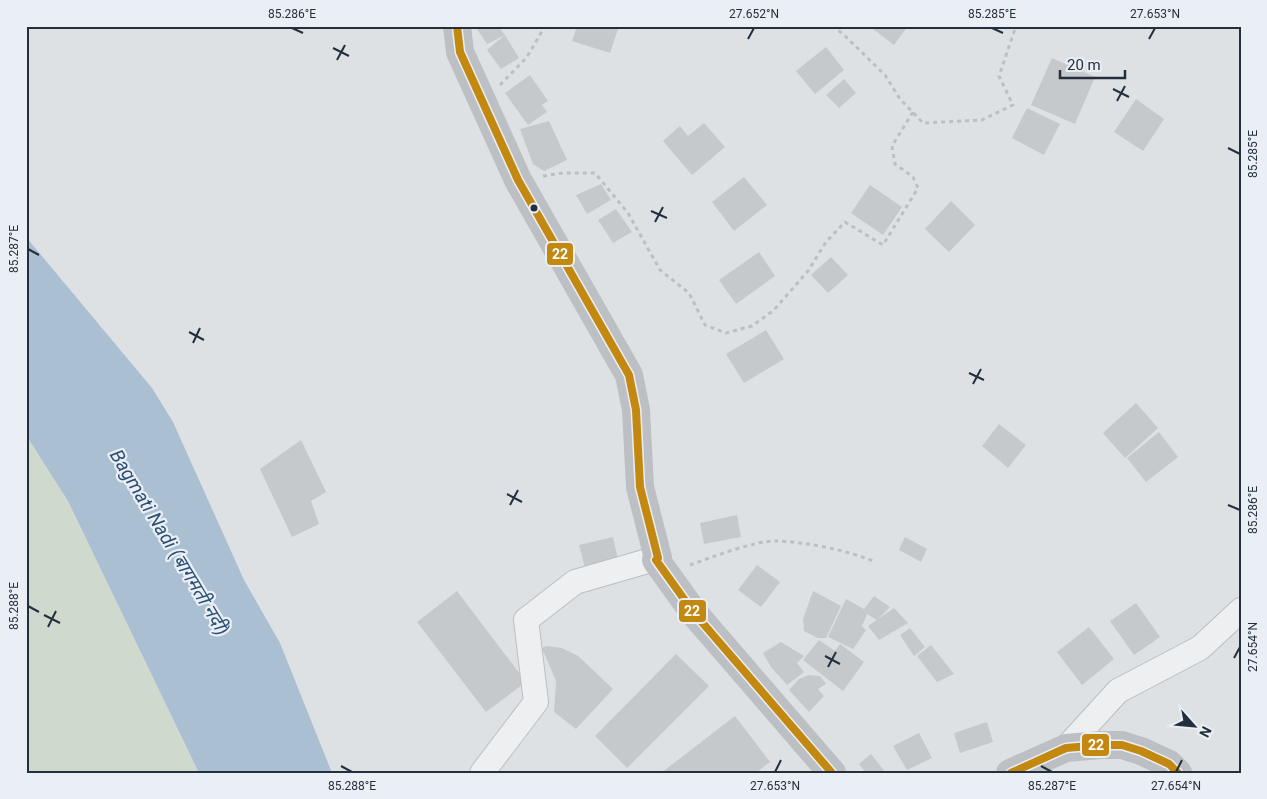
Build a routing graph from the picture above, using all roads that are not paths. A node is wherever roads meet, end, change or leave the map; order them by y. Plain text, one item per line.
1 (457, 26) edge
2 (661, 566) junction
3 (1241, 610) edge
4 (1066, 748) junction
5 (1038, 766) edge
6 (482, 773) edge
7 (832, 773) edge
8 (1010, 773) edge
9 (1178, 773) edge

1 - 2 main road
2 - 6 street
2 - 7 main road
3 - 4 street
4 - 5 main road
4 - 9 main road
5 - 8 main road

